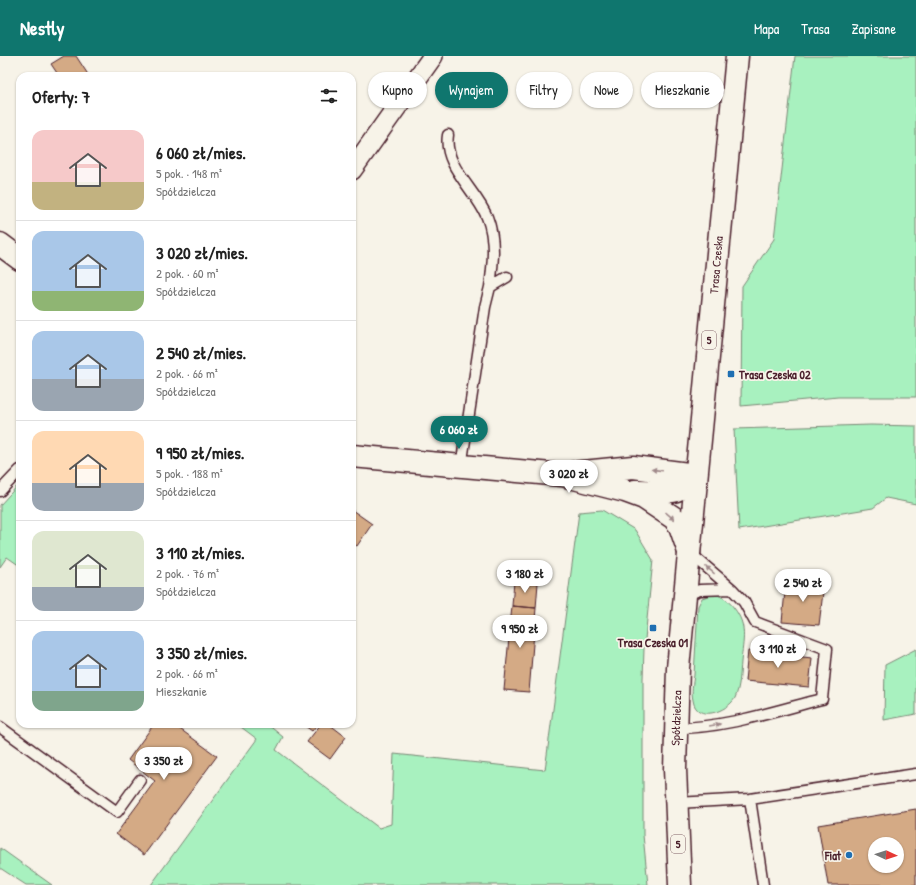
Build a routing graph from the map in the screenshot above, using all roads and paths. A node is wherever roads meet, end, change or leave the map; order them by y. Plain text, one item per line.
1 (433, 56) edge
2 (737, 56) edge
3 (448, 135) dead end
4 (356, 164) edge
5 (0, 244) edge
6 (16, 256) edge
7 (507, 277) dead end
8 (490, 287) junction
9 (356, 456) edge
10 (461, 467) junction
11 (16, 474) edge
12 (562, 475) junction
13 (696, 475) junction
14 (0, 491) edge
15 (626, 491) junction
16 (689, 552) junction
17 (732, 589) junction
18 (684, 595) junction
19 (0, 727) edge
20 (676, 728) junction
21 (916, 774) edge
22 (140, 780) dead end
23 (750, 799) junction
24 (676, 804) junction
25 (680, 885) edge
26 (763, 885) edge

1 - 4 street
2 - 13 main road, Trasa Czeska / 5
3 - 8 lane
5 - 6 main road
7 - 8 lane
8 - 10 lane
9 - 10 main road, Spółdzielcza
10 - 12 main road, Spółdzielcza
11 - 14 lane
13 -> 12 main road, Spółdzielcza
12 - 15 main road, Spółdzielcza
13 - 15 main road, Spółdzielcza
13 - 16 main road, Spółdzielcza / 5
15 -> 16 main road, Spółdzielcza
17 -> 16 lane
16 - 18 main road, Spółdzielcza / 5
17 - 18 lane
20 -> 17 lane
18 - 20 main road, Spółdzielcza / 5
19 - 22 lane
20 - 24 main road, Spółdzielcza / 5
21 - 23 lane
23 - 24 lane
23 - 26 lane
24 - 25 main road, Spółdzielcza / 5

